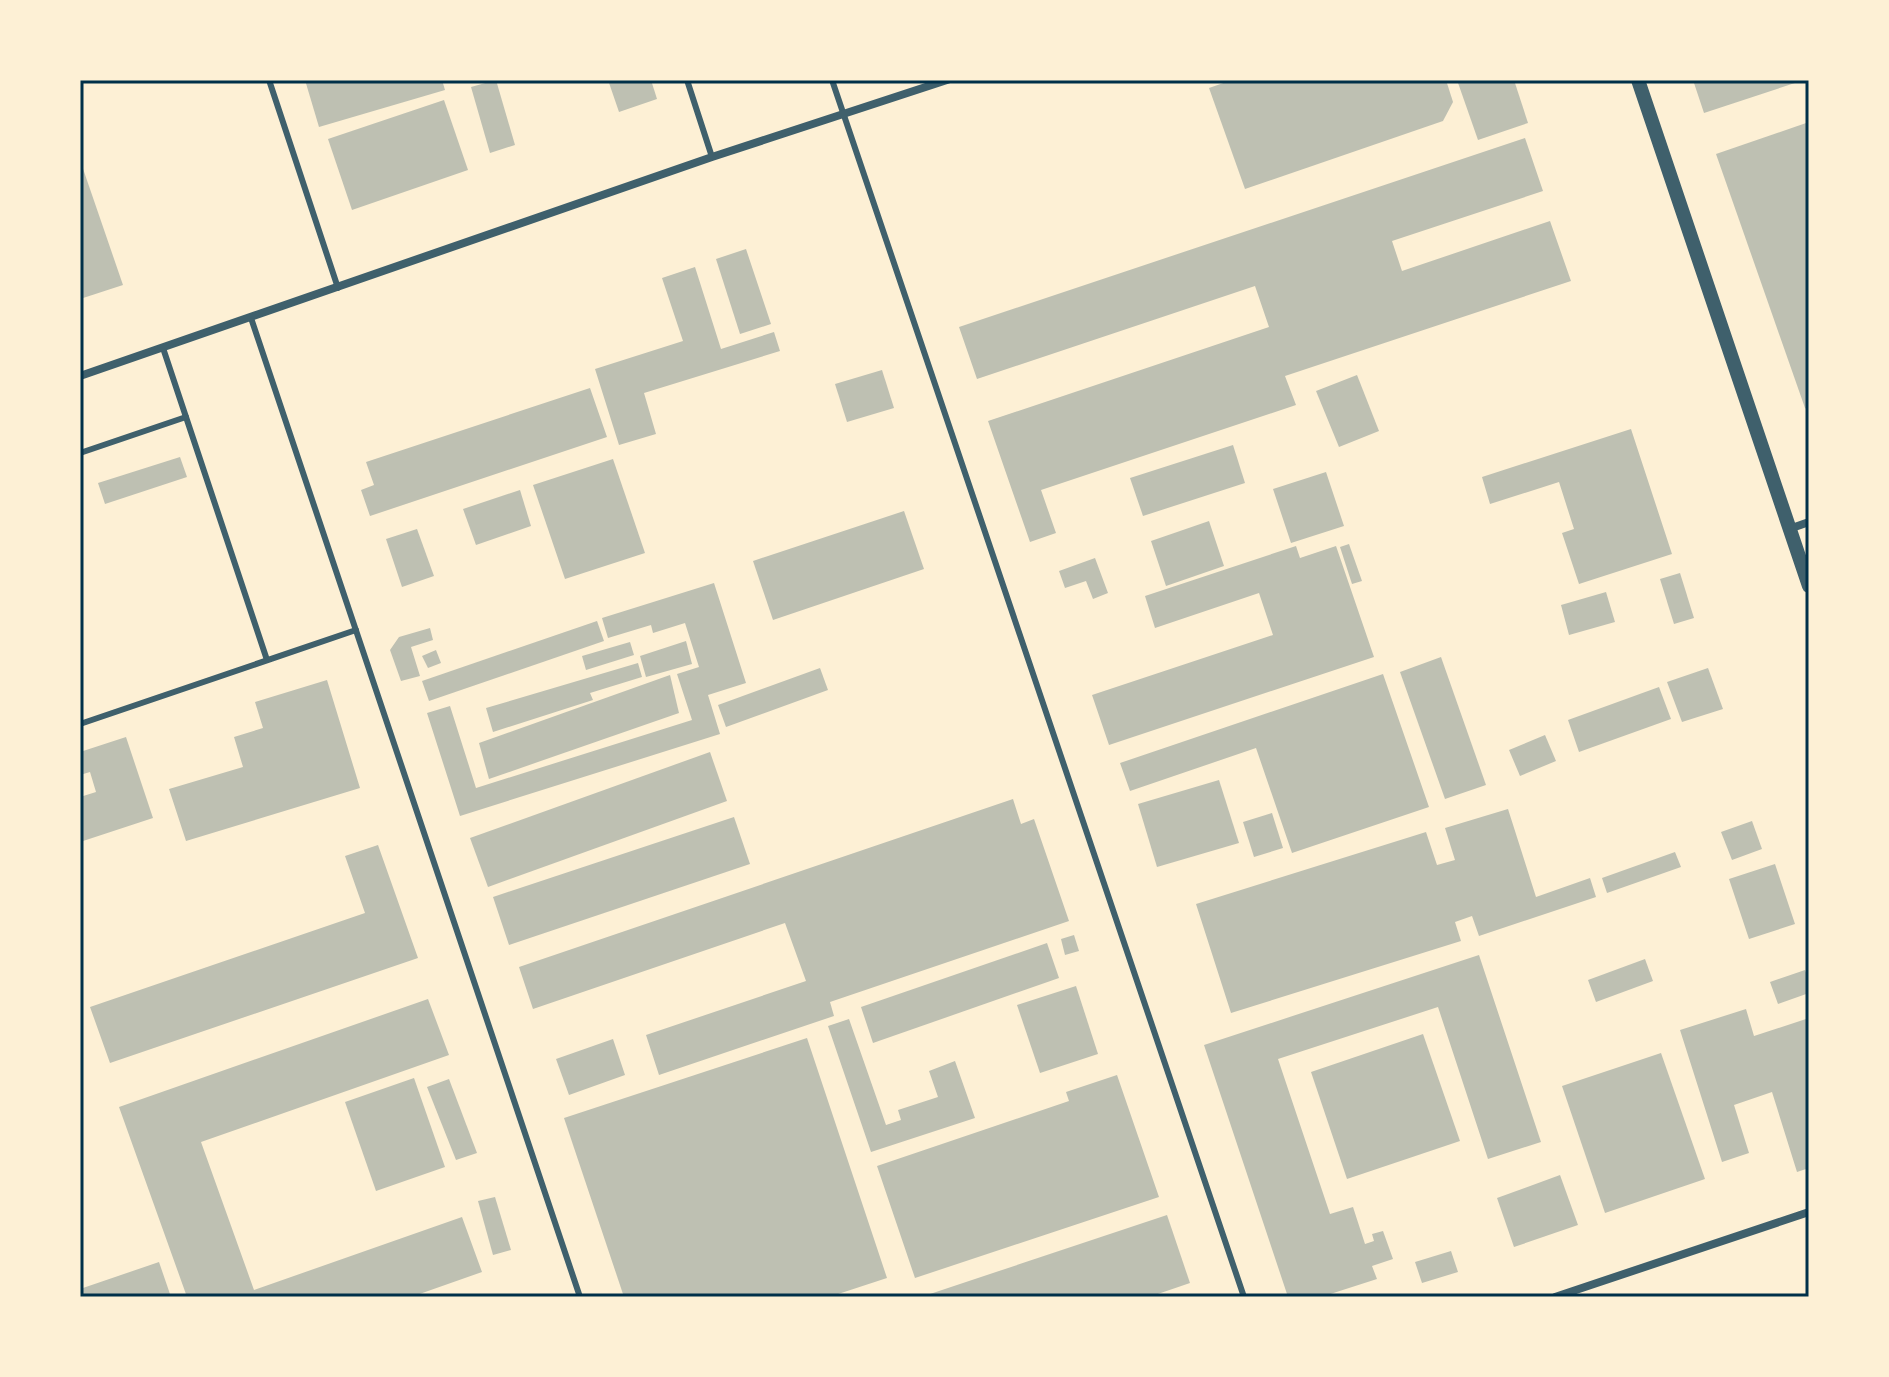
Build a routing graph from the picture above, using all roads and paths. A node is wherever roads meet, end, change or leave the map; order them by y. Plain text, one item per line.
1 (269, 80) edge
2 (687, 80) edge
3 (832, 80) edge
4 (947, 80) edge
5 (1638, 80) edge
6 (844, 115) junction
7 (712, 157) junction
8 (338, 288) junction
9 (251, 318) junction
10 (163, 348) junction
11 (80, 376) edge
12 (186, 417) junction
13 (80, 441) edge
14 (82, 453) edge
15 (1809, 522) edge
16 (1789, 529) junction
17 (1809, 586) edge
18 (356, 630) junction
19 (267, 660) junction
20 (80, 724) edge
21 (1809, 1212) edge
22 (580, 1297) edge
23 (1244, 1297) edge
24 (1555, 1297) edge

1 - 8 lane
2 - 7 lane
3 - 6 lane
4 - 6 street
5 - 16 street
6 - 7 street
6 - 23 lane
7 - 8 street
8 - 9 street
9 - 10 street
9 - 18 lane
10 - 11 street
10 - 12 lane
12 - 14 lane
12 - 19 lane
13 - 14 lane
15 - 16 street
16 - 17 street
18 - 19 lane
18 - 22 lane
19 - 20 lane
21 - 24 street

